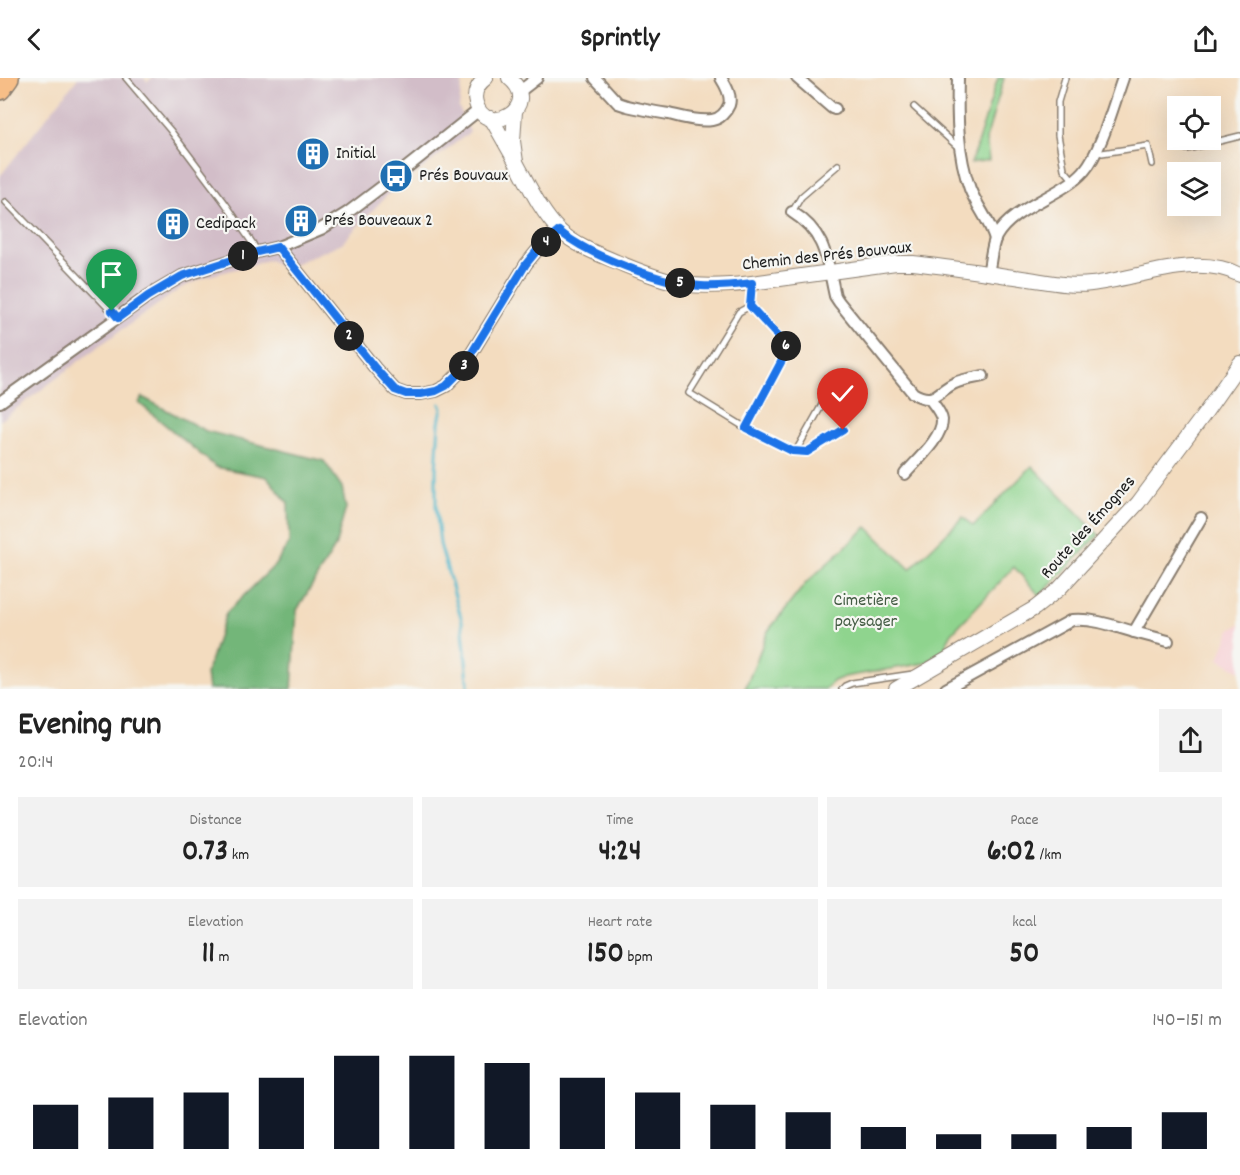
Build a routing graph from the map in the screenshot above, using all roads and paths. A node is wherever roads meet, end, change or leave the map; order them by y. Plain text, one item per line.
1 (8, 78) edge
2 (126, 78) edge
3 (486, 78) edge
4 (509, 78) edge
5 (537, 78) edge
6 (595, 78) edge
7 (722, 78) edge
8 (797, 78) edge
9 (958, 78) edge
10 (1065, 78) edge
11 (1123, 78) edge
12 (474, 84) edge
13 (0, 89) edge
14 (519, 92) junction
15 (914, 107) dead end
16 (835, 109) dead end
17 (479, 110) junction
18 (515, 111) junction
19 (491, 118) junction
20 (1240, 136) edge
21 (1221, 141) edge
22 (960, 149) junction
23 (1096, 151) junction
24 (516, 162) junction
25 (1152, 164) dead end
26 (838, 165) dead end
27 (1074, 181) junction
28 (6, 202) dead end
29 (792, 212) joint
30 (559, 231) junction
31 (995, 239) junction
32 (278, 247) junction
33 (257, 252) junction
34 (830, 272) junction
35 (988, 273) junction
36 (1240, 275) edge
37 (752, 283) junction
38 (750, 306) junction
39 (118, 318) junction
40 (1240, 363) edge
41 (983, 376) dead end
42 (930, 399) junction
43 (0, 402) edge
44 (823, 403) dead end
45 (746, 428) junction
46 (843, 430) dead end
47 (796, 452) junction
48 (905, 474) dead end
49 (1201, 518) dead end
50 (1134, 632) junction
51 (1168, 641) dead end
52 (924, 673) junction
53 (842, 689) edge
54 (896, 689) edge
55 (946, 689) edge

1 - 13 highway
2 - 33 lane
3 - 12 street
4 - 14 street
5 - 14 street
6 - 7 street
8 - 16 street
9 - 22 street
10 - 27 lane
11 - 23 street
12 - 17 street
14 - 18 street
15 - 22 lane
17 - 19 street
17 - 32 street
18 - 19 street
18 - 24 street
19 - 24 street, Chemin des Prés Bouvaux
20 - 21 lane
22 - 31 street
23 - 25 lane
23 - 27 street
24 - 30 street, Chemin des Prés Bouvaux
26 - 29 lane
27 - 31 street
28 - 39 lane
29 - 34 street
30 - 32 street
30 - 37 street, Chemin des Prés Bouvaux
31 - 35 street
32 - 33 street
33 - 39 street
34 - 35 street, Chemin des Prés Bouvaux
34 - 37 street, Chemin des Prés Bouvaux
34 - 42 street
35 - 36 street, Chemin des Prés Bouvaux
37 - 38 lane
38 - 45 lane
38 - 45 lane
39 - 43 street
40 - 52 street, Route des Émognes
41 - 42 street
42 - 48 street
44 - 47 lane
45 - 47 lane
46 - 47 lane
49 - 50 street
50 - 51 street
50 - 55 street
52 - 53 lane, Route des Émognes
52 - 54 street, Route des Émognes

